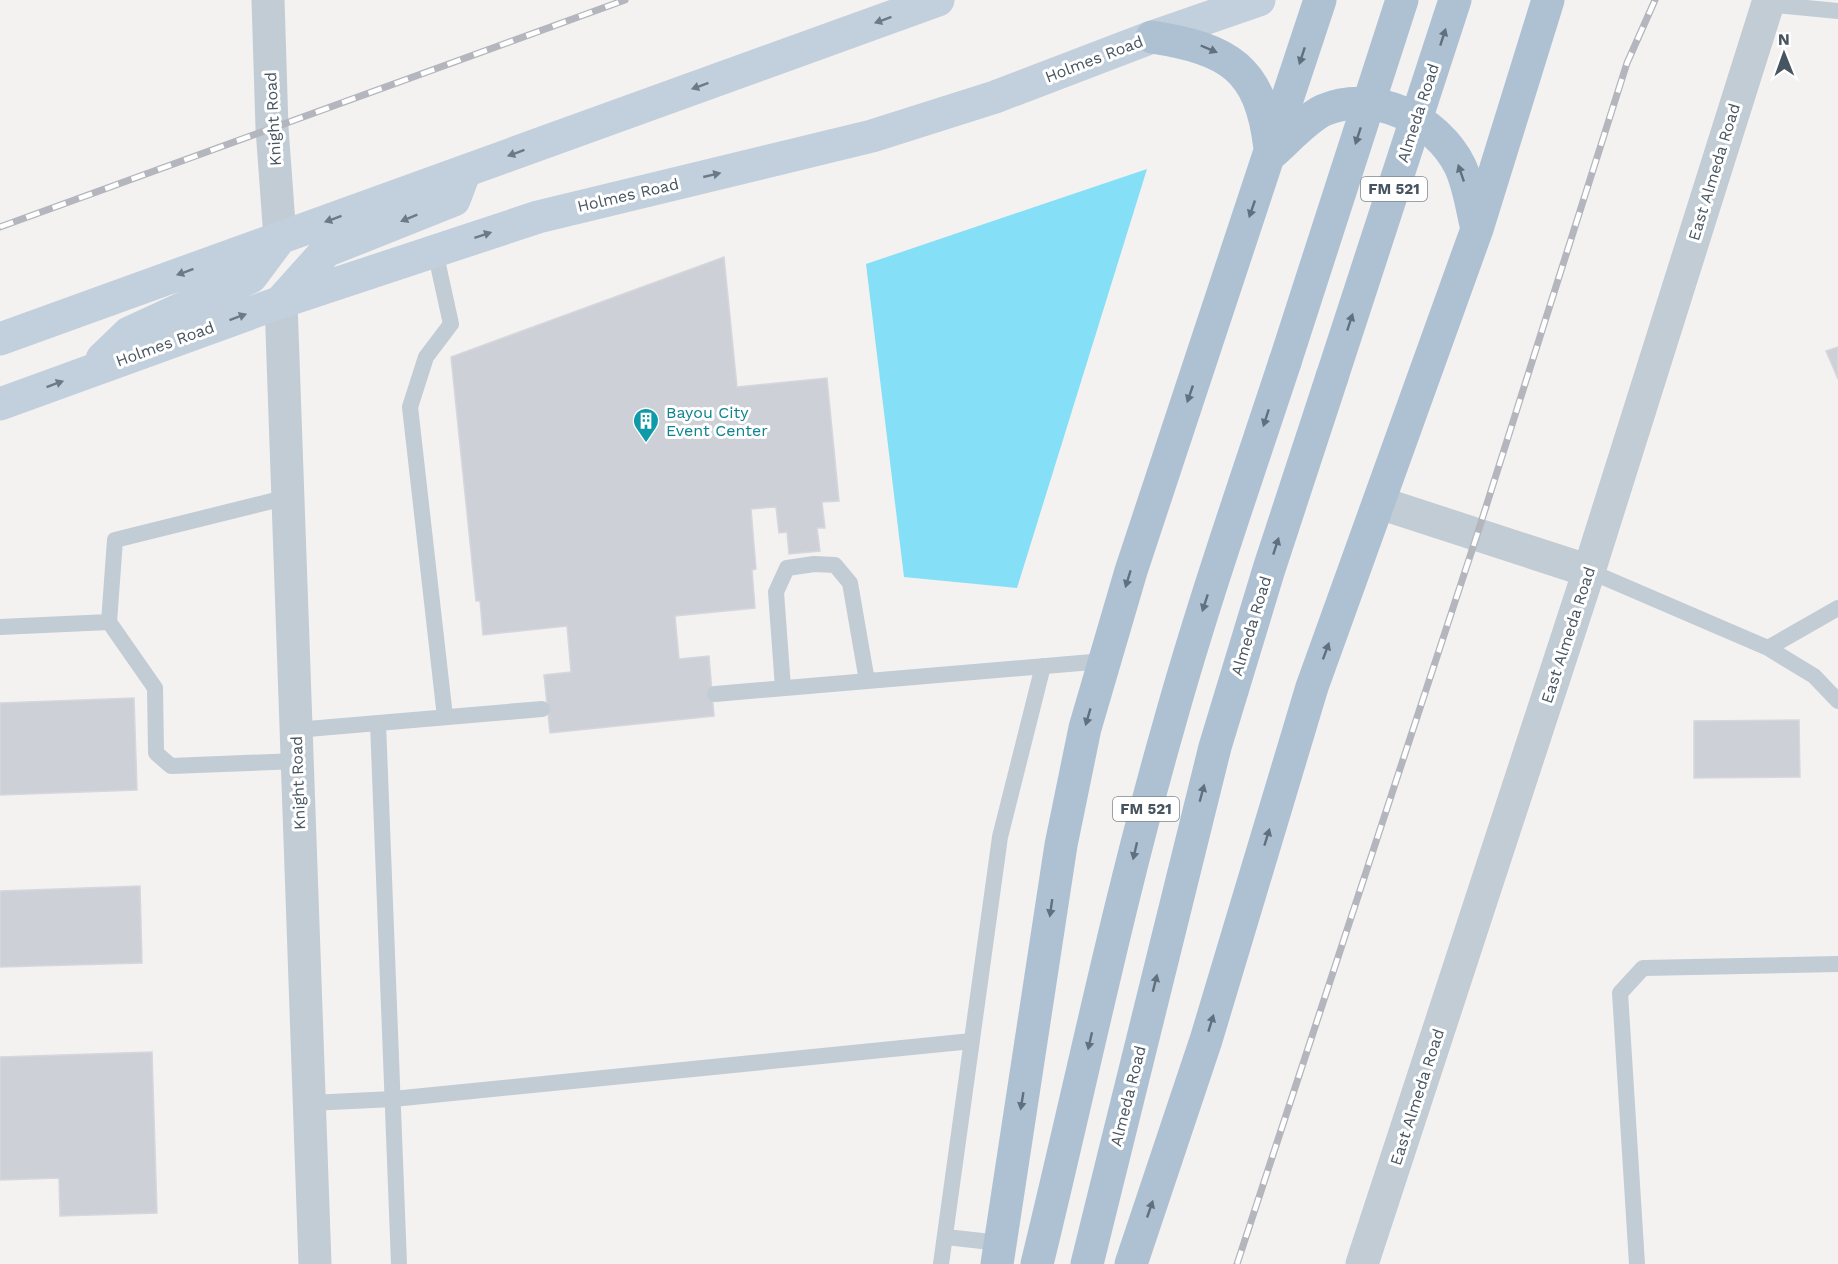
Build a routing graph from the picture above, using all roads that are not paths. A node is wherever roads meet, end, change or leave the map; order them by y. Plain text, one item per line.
1 (268, 0) edge
2 (938, 0) edge
3 (1259, 0) edge
4 (1320, 0) edge
5 (1402, 0) edge
6 (1455, 0) edge
7 (1548, 0) edge
8 (1767, 1) edge
9 (1838, 11) edge
10 (1152, 37) junction
11 (1270, 154) junction
12 (465, 171) junction
13 (1477, 229) junction
14 (280, 238) junction
15 (435, 251) junction
16 (281, 302) junction
17 (0, 339) edge
18 (87, 372) junction
19 (0, 404) edge
20 (288, 497) junction
21 (1380, 503) junction
22 (1589, 571) junction
23 (1838, 608) edge
24 (109, 622) junction
25 (0, 627) edge
26 (1768, 648) junction
27 (1104, 661) junction
28 (1043, 666) junction
29 (867, 681) junction
30 (783, 688) junction
31 (715, 694) dead end
32 (1838, 701) edge
33 (542, 709) dead end
34 (445, 717) junction
35 (378, 723) junction
36 (297, 745) junction
37 (1838, 964) edge
38 (972, 1041) junction
39 (393, 1099) junction
40 (310, 1103) junction
41 (946, 1237) junction
42 (999, 1254) edge
43 (315, 1264) edge
44 (399, 1264) edge
45 (941, 1264) edge
46 (1036, 1264) edge
47 (1087, 1264) edge
48 (1131, 1264) edge
49 (1362, 1264) edge
50 (1637, 1264) edge

1 - 14 street, Knight Road
2 -> 12 main road
3 - 10 main road, Holmes Road
4 -> 11 main road
5 -> 46 main road, FM 521, bridge
47 -> 6 main road, Almeda Road / FM 521, bridge
7 - 13 main road
8 - 9 lane
8 - 22 street, East Almeda Road
10 -> 11 main road
15 -> 10 main road, Holmes Road
13 -> 11 main road
11 -> 27 main road
12 -> 14 main road
12 -> 16 main road
13 - 21 main road
14 -> 17 main road
14 - 18 main road
15 - 16 main road, Holmes Road
15 - 34 lane
18 -> 16 main road, Holmes Road
16 - 20 street, Knight Road
19 -> 18 main road, Holmes Road
20 - 24 lane
20 - 36 street, Knight Road
21 - 22 street
48 -> 21 main road
22 - 26 lane
22 - 49 street, East Almeda Road
23 - 26 lane
24 - 25 lane
24 - 36 lane
26 - 32 lane
27 - 28 lane
27 -> 42 main road
28 - 29 lane
28 - 38 lane
29 - 30 lane
29 - 30 lane
30 - 31 lane
33 - 34 lane
34 - 35 lane
35 - 36 lane
35 - 39 lane
36 - 40 street, Knight Road
37 - 50 lane
38 - 39 lane
38 - 41 lane
39 - 40 lane
39 - 44 lane
40 - 43 street, Knight Road
41 - 42 lane
41 - 45 lane

